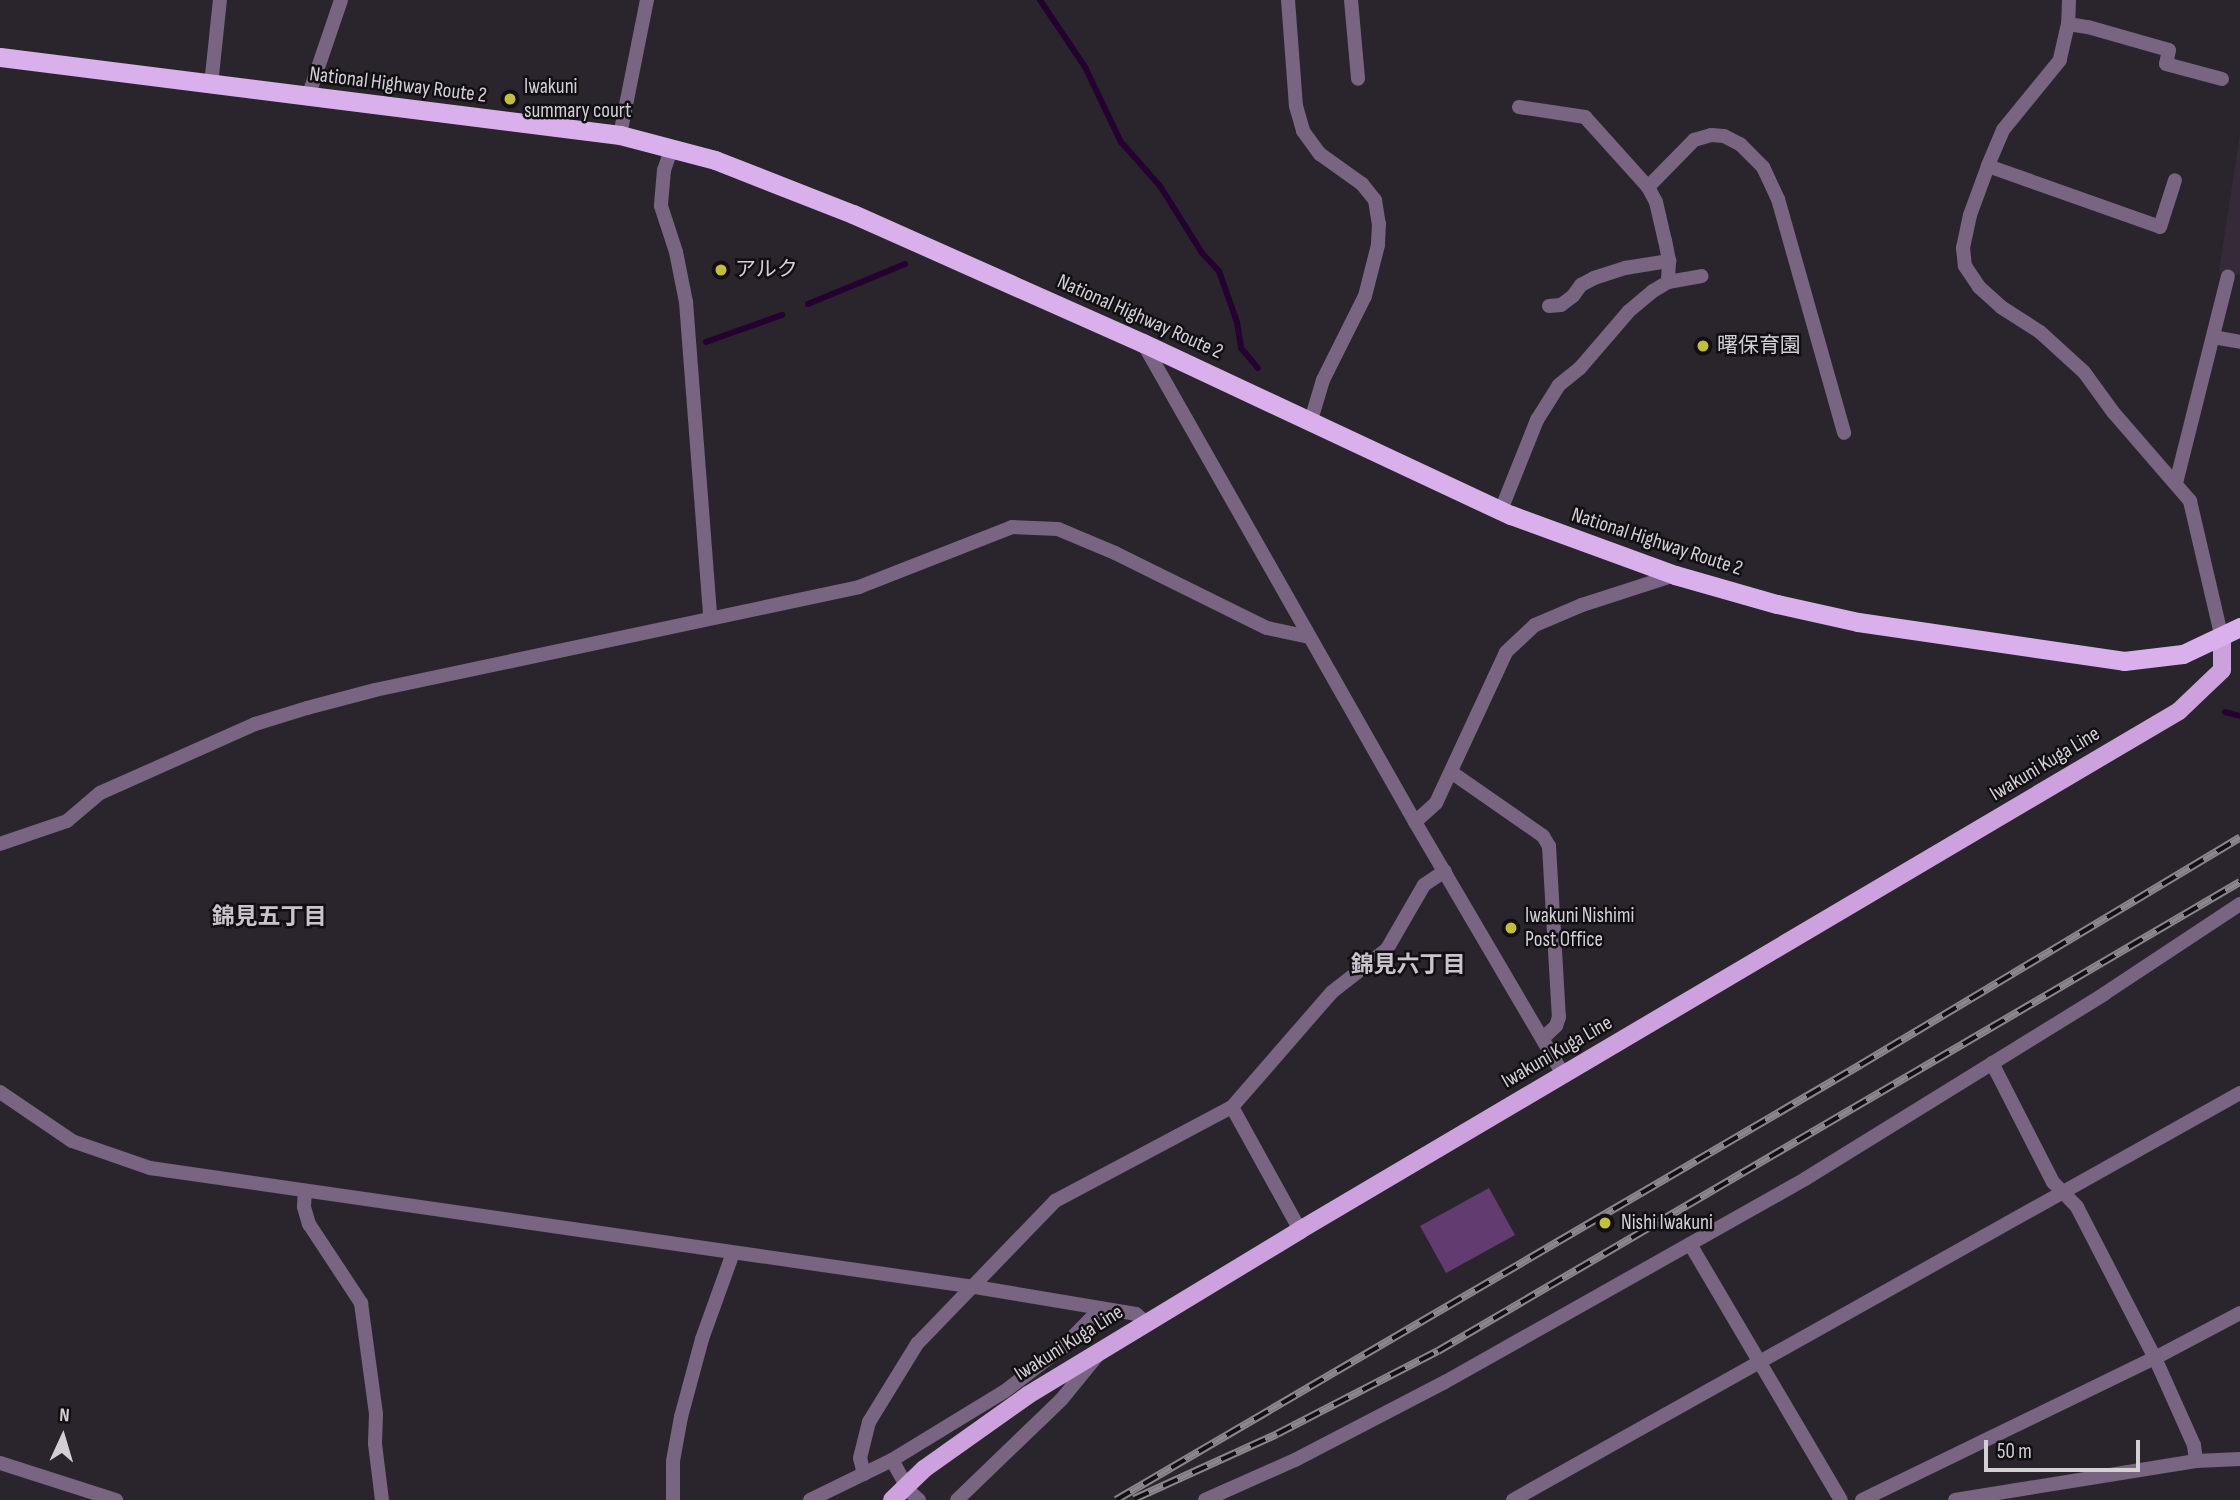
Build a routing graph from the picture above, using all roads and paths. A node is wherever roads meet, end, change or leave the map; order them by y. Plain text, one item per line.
1 (220, 0) edge
2 (341, 0) edge
3 (647, 0) edge
4 (1288, 0) edge
5 (1350, 0) edge
6 (2069, 0) edge
7 (2068, 24) junction
8 (0, 57) edge
9 (1358, 79) dead end
10 (2222, 79) dead end
11 (211, 85) junction
12 (308, 97) junction
13 (1519, 107) dead end
14 (620, 135) junction
15 (672, 147) junction
16 (1988, 166) junction
17 (2175, 180) dead end
18 (1648, 187) junction
19 (1670, 261) junction
20 (1702, 276) dead end
21 (2228, 276) dead end
22 (1668, 282) junction
23 (1549, 306) dead end
24 (2213, 337) junction
25 (2240, 342) edge
26 (1143, 343) junction
27 (1311, 420) junction
28 (1844, 433) dead end
29 (2176, 483) junction
30 (1501, 510) junction
31 (1675, 575) junction
32 (710, 617) junction
33 (2240, 627) edge
34 (1309, 637) junction
35 (2222, 638) junction
36 (1451, 772) junction
37 (1415, 822) junction
38 (0, 844) edge
39 (1445, 872) junction
40 (2240, 904) edge
41 (1543, 1038) junction
42 (1992, 1063) junction
43 (1563, 1074) junction
44 (0, 1092) edge
45 (2240, 1093) edge
46 (1232, 1107) junction
47 (305, 1191) junction
48 (2065, 1193) junction
49 (1300, 1230) junction
50 (1690, 1244) junction
51 (733, 1253) junction
52 (975, 1287) junction
53 (1101, 1308) junction
54 (2240, 1313) edge
55 (1146, 1323) junction
56 (1102, 1349) junction
57 (2155, 1358) junction
58 (1762, 1362) junction
59 (2240, 1459) edge
60 (892, 1460) junction
61 (2196, 1461) junction
62 (0, 1463) edge
63 (864, 1474) junction
64 (116, 1500) edge
65 (382, 1500) edge
66 (673, 1500) edge
67 (810, 1500) edge
68 (892, 1500) edge
69 (919, 1500) edge
70 (957, 1500) edge
71 (1205, 1500) edge
72 (1513, 1500) edge
73 (1841, 1500) edge
74 (1862, 1500) edge
75 (1955, 1500) edge

1 - 11 street
2 - 12 street
3 - 14 street
4 - 27 street
5 - 9 street
6 - 7 street
7 - 10 street
7 - 16 street
8 - 11 highway, National Highway Route 2
11 - 12 highway, National Highway Route 2
12 - 14 highway, National Highway Route 2
13 - 18 street
14 - 15 highway, National Highway Route 2
15 - 26 highway, National Highway Route 2
15 - 32 street
16 - 17 street
16 - 29 street
18 - 19 street
18 - 28 street
19 - 22 street
19 - 23 street
20 - 22 street
21 - 24 street
22 - 30 street
24 - 25 street
24 - 29 street
26 - 27 highway, National Highway Route 2
26 - 34 street
27 - 30 highway, National Highway Route 2
29 - 35 street
30 - 31 highway, National Highway Route 2
31 - 35 highway, National Highway Route 2
31 - 36 street
32 - 34 street
32 - 38 street
33 - 35 highway, National Highway Route 2
34 - 37 street
35 - 43 main road, Iwakuni Kuga Line
36 - 37 street
36 - 41 street
37 - 39 street
39 - 41 street
39 - 46 street
40 - 42 street
41 - 43 street
42 - 48 street
42 - 50 street
43 - 49 main road, Iwakuni Kuga Line
44 - 47 street
45 - 48 street
46 - 49 street
46 - 52 street
47 - 51 street
47 - 65 street
48 - 57 street
48 - 58 street
49 - 55 main road, Iwakuni Kuga Line
50 - 58 street
50 - 71 street
51 - 52 street
51 - 66 street
52 - 53 street
52 - 63 street
53 - 55 street
53 - 60 street
54 - 57 street
55 - 56 main road, Iwakuni Kuga Line
56 - 68 main road, Iwakuni Kuga Line, bridge
56 - 70 street
57 - 61 street
57 - 74 street
58 - 72 street
58 - 73 street
59 - 61 street
60 - 63 street
60 - 69 street
61 - 75 street
62 - 64 street
63 - 67 street

